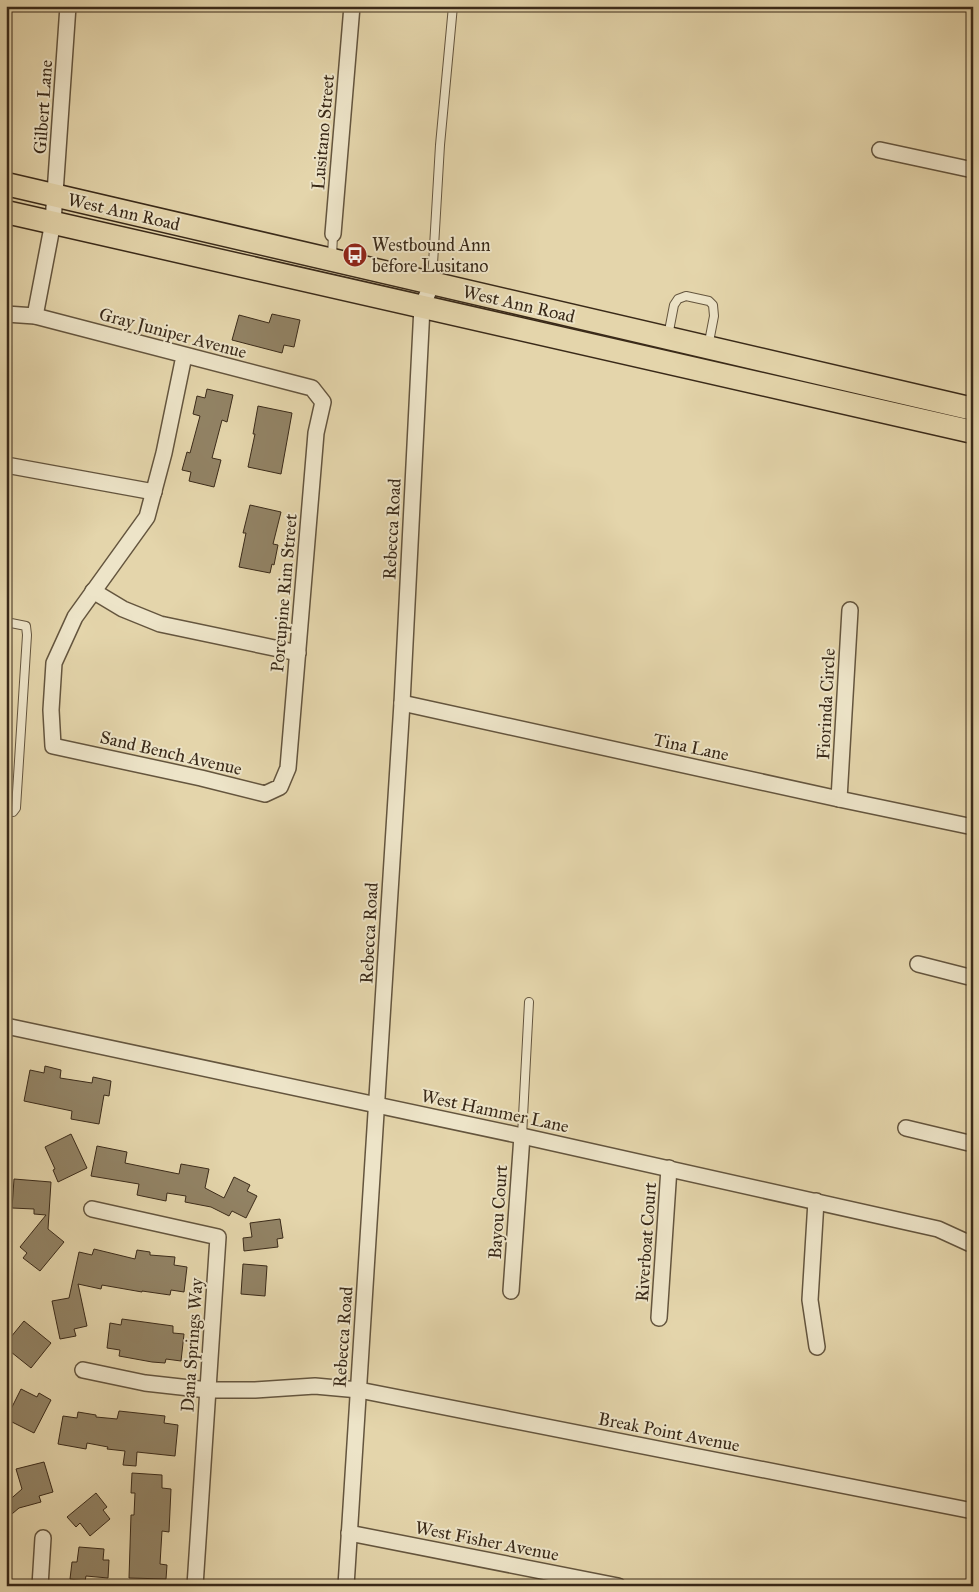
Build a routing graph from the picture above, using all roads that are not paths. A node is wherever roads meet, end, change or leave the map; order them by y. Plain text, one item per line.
1 (68, 6) edge
2 (352, 6) edge
3 (453, 6) edge
4 (880, 150) dead end
5 (973, 170) edge
6 (6, 184) edge
7 (54, 209) junction
8 (6, 212) edge
9 (333, 234) joint
10 (331, 260) junction
11 (432, 283) junction
12 (422, 307) junction
13 (6, 314) edge
14 (35, 316) junction
15 (667, 339) junction
16 (708, 348) junction
17 (184, 356) junction
18 (777, 364) junction
19 (774, 387) junction
20 (323, 402) joint
21 (973, 409) edge
22 (973, 432) edge
23 (6, 465) edge
24 (154, 492) junction
25 (93, 591) junction
26 (850, 610) dead end
27 (6, 622) edge
28 (298, 653) junction
29 (402, 702) junction
30 (280, 787) joint
31 (839, 799) junction
32 (6, 812) edge
33 (973, 827) edge
34 (918, 964) dead end
35 (973, 978) edge
36 (529, 1002) dead end
37 (6, 1026) edge
38 (377, 1106) junction
39 (906, 1128) dead end
40 (522, 1136) junction
41 (973, 1144) edge
42 (669, 1168) junction
43 (816, 1201) junction
44 (92, 1209) dead end
45 (973, 1246) edge
46 (511, 1291) dead end
47 (660, 1318) dead end
48 (817, 1347) dead end
49 (83, 1370) dead end
50 (208, 1390) junction
51 (359, 1390) junction
52 (973, 1511) edge
53 (350, 1532) junction
54 (43, 1538) dead end
55 (40, 1586) edge
56 (195, 1586) edge
57 (346, 1586) edge
58 (618, 1586) edge

1 - 7 street, Gilbert Lane
2 - 9 street, Lusitano Street
3 - 11 lane
4 - 5 street
6 - 7 main road, West Ann Road
7 - 8 main road, West Ann Road
7 - 10 main road, West Ann Road
7 - 12 main road, West Ann Road
7 - 14 street, Gilbert Lane
9 - 10 lane, Lusitano Street
10 - 11 main road, West Ann Road
11 - 12 street, Rebecca Road
11 - 15 main road, West Ann Road
12 - 19 main road, West Ann Road
12 - 29 street, Rebecca Road
13 - 14 street, Gray Juniper Avenue
14 - 17 street, Gray Juniper Avenue
15 - 16 main road, West Ann Road
15 - 16 lane
16 - 18 main road, West Ann Road
17 - 20 street, Gray Juniper Avenue
17 - 24 street
18 - 19 main road
18 - 21 main road, West Ann Road
19 - 22 main road, West Ann Road
20 - 28 street, Porcupine Rim Street
23 - 24 street
24 - 25 street
25 - 28 street
25 - 30 street, Sand Bench Avenue
26 - 31 street, Fiorinda Circle
27 - 32 lane
28 - 30 street, Porcupine Rim Street
29 - 31 street, Tina Lane
29 - 38 street, Rebecca Road
31 - 33 street, Tina Lane
34 - 35 street
36 - 40 lane
37 - 38 street, West Hammer Lane
38 - 40 street, West Hammer Lane
38 - 51 street, Rebecca Road
39 - 41 street
40 - 42 street, West Hammer Lane
40 - 46 street, Bayou Court
42 - 43 street, West Hammer Lane
42 - 47 street, Riverboat Court
43 - 45 street, West Hammer Lane
43 - 48 street
44 - 50 street, Dana Springs Way
49 - 50 street, Break Point Avenue
50 - 51 street, Break Point Avenue
50 - 56 street, Dana Springs Way
51 - 52 street, Break Point Avenue
51 - 53 street, Rebecca Road
53 - 57 street, Rebecca Road
53 - 58 street, West Fisher Avenue
54 - 55 street

